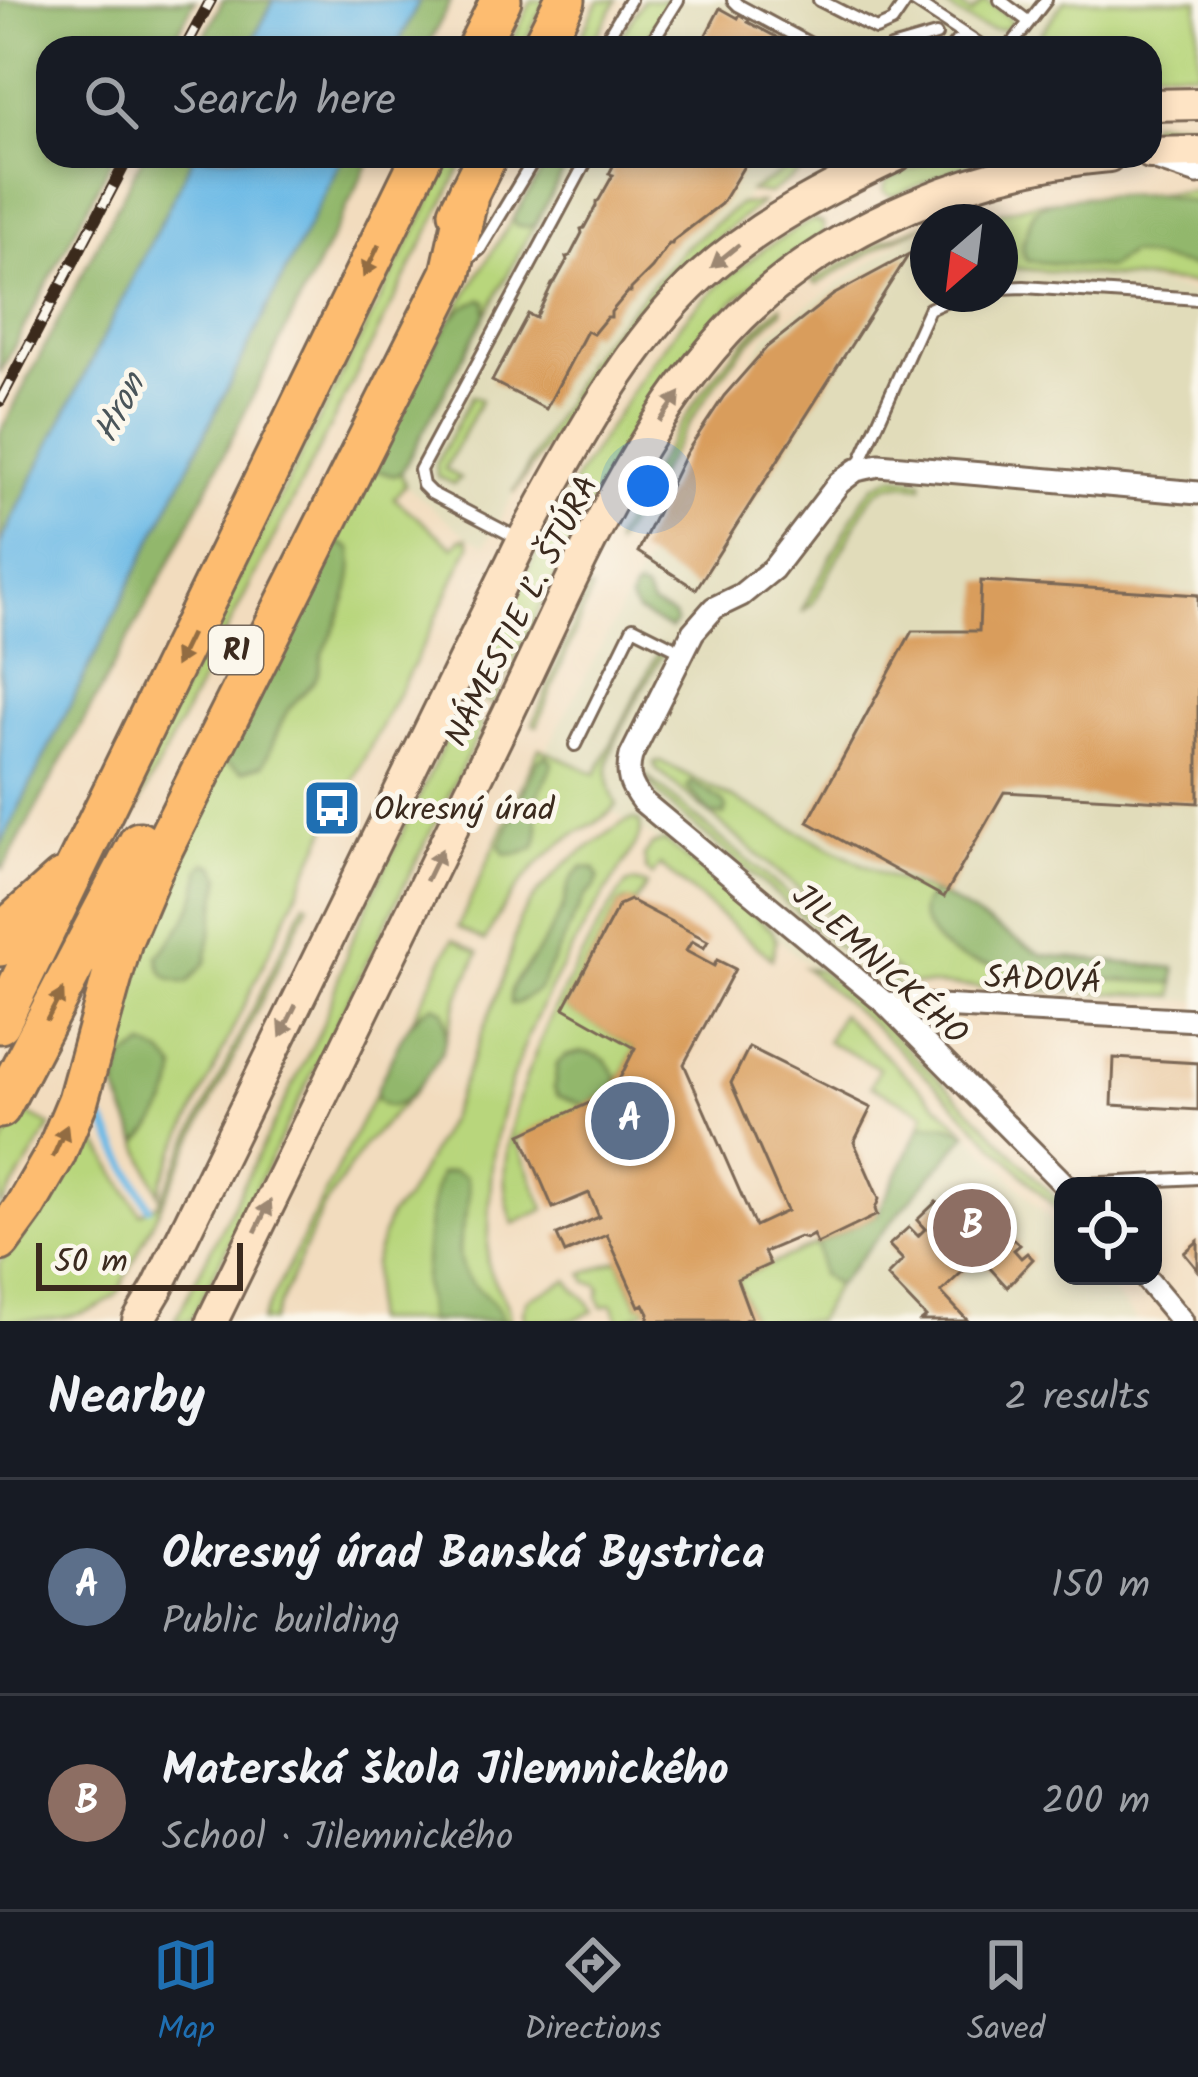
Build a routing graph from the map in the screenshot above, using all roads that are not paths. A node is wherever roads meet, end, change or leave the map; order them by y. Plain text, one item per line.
1 (501, 0) edge
2 (565, 0) edge
3 (630, 0) edge
4 (678, 0) edge
5 (733, 0) edge
6 (819, 0) edge
7 (909, 0) edge
8 (1000, 0) edge
9 (1046, 0) edge
10 (1028, 22) junction
11 (947, 23) junction
12 (936, 35) joint
13 (483, 36) edge
14 (547, 36) edge
15 (608, 36) edge
16 (656, 36) edge
17 (796, 36) edge
18 (933, 36) edge
19 (966, 36) edge
20 (1018, 36) edge
21 (1198, 104) edge
22 (1162, 105) edge
23 (1198, 152) edge
24 (1162, 154) edge
25 (1162, 160) edge
26 (416, 168) edge
27 (529, 168) edge
28 (583, 168) edge
29 (871, 168) edge
30 (1027, 168) edge
31 (867, 170) junction
32 (1198, 173) edge
33 (478, 174) edge
34 (823, 193) junction
35 (892, 216) junction
36 (848, 240) junction
37 (452, 273) junction
38 (1018, 287) edge
39 (1198, 299) edge
40 (928, 312) edge
41 (856, 470) junction
42 (1198, 493) edge
43 (522, 541) junction
44 (683, 652) junction
45 (575, 745) dead end
46 (78, 865) junction
47 (0, 946) edge
48 (885, 1003) junction
49 (1198, 1020) edge
50 (0, 1023) edge
51 (0, 1108) edge
52 (1057, 1177) edge
53 (1198, 1178) edge
54 (1162, 1180) edge
55 (0, 1241) edge
56 (1152, 1285) edge
57 (136, 1318) edge
58 (212, 1321) edge
59 (1182, 1321) edge

1 - 13 highway
2 - 14 highway
3 - 15 lane
4 - 16 lane
5 - 17 lane
6 - 7 lane
7 - 11 lane
8 - 10 lane
9 - 10 lane
10 - 20 lane
11 - 12 lane
11 - 19 lane
12 - 18 lane
21 - 22 main road
23 - 24 main road
25 - 32 street
26 -> 46 highway, R1
27 - 37 lane
28 - 43 lane, NÁMESTIE Ľ. ŠTÚRA
29 - 31 main road, NÁMESTIE Ľ. ŠTÚRA
30 - 35 main road, NÁMESTIE Ľ. ŠTÚRA
31 - 34 main road, NÁMESTIE Ľ. ŠTÚRA
31 - 35 main road
33 - 37 highway
51 -> 33 highway, R1
34 - 36 main road
34 -> 43 main road, NÁMESTIE Ľ. ŠTÚRA
35 - 36 main road, NÁMESTIE Ľ. ŠTÚRA
58 -> 36 main road, NÁMESTIE Ľ. ŠTÚRA
55 -> 37 highway
38 - 39 lane
40 - 41 lane
41 - 42 street
41 - 44 street
43 -> 57 main road, NÁMESTIE Ľ. ŠTÚRA
44 - 45 lane
44 - 48 street, JILEMNICKÉHO
46 - 47 highway
46 - 50 highway, R1
48 - 49 street, SADOVÁ
48 - 52 street, JILEMNICKÉHO
53 - 54 lane
56 - 59 street

